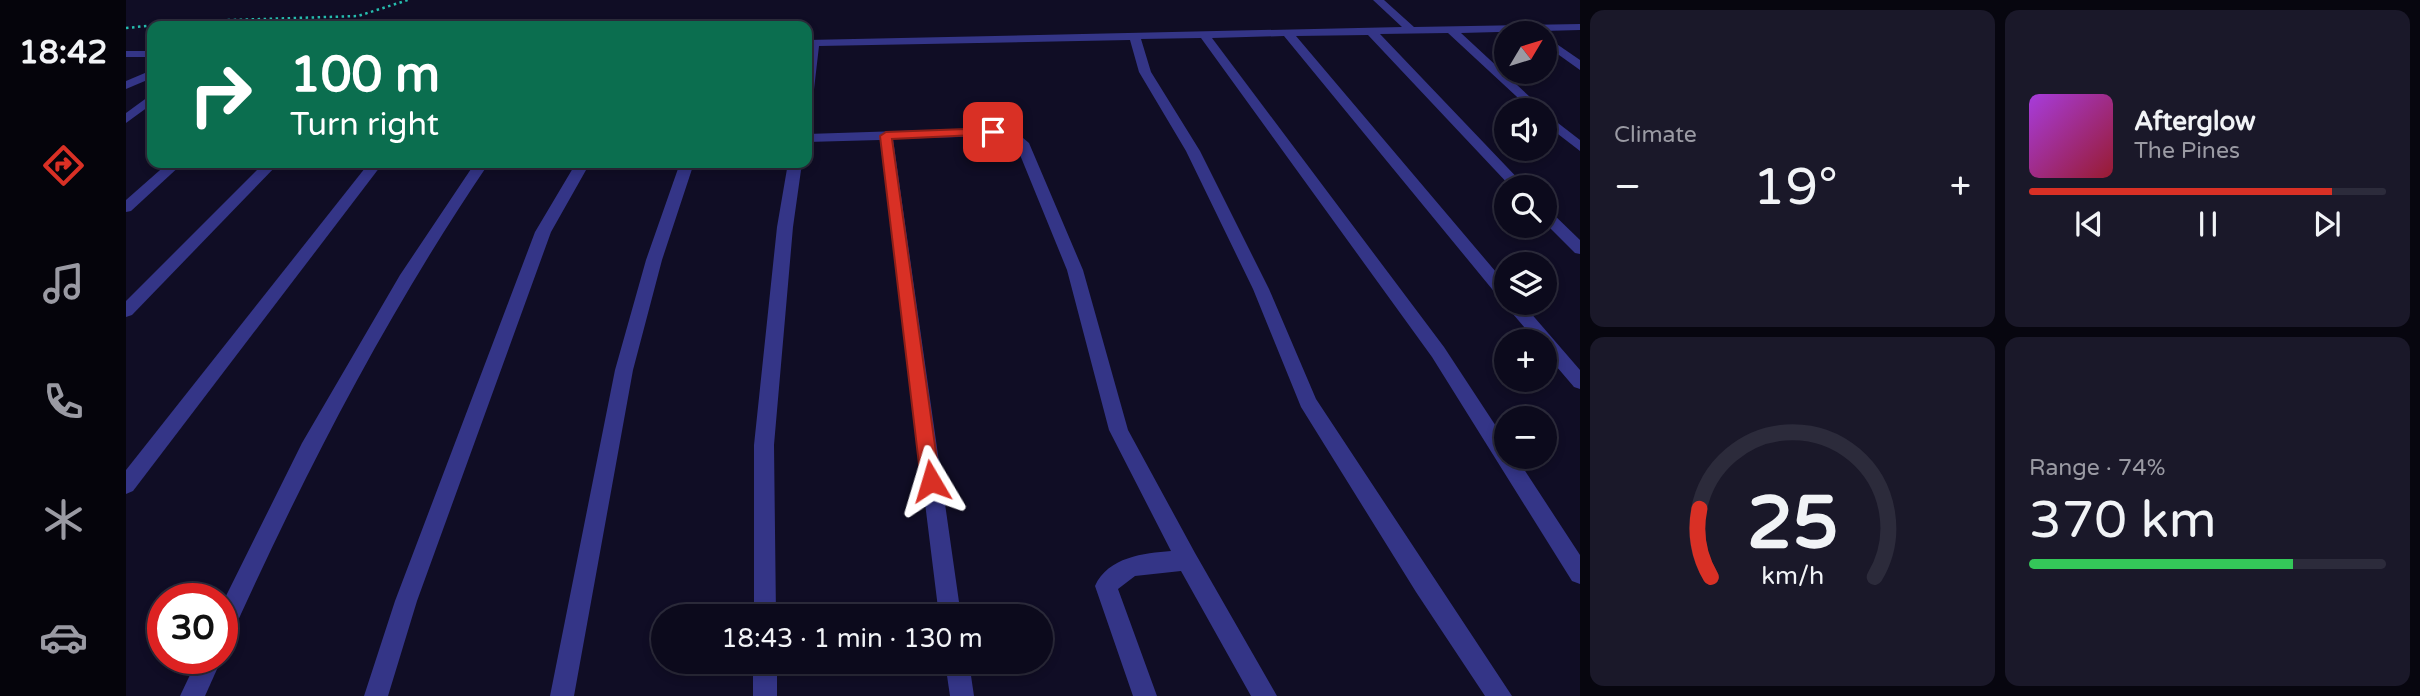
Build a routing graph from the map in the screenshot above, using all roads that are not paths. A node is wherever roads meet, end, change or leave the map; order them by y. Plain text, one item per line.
1 (1378, 0) edge
2 (1580, 27) edge
3 (1558, 29) edge
4 (1450, 30) junction
5 (1371, 31) junction
6 (1412, 31) junction
7 (1494, 31) edge
8 (1287, 33) junction
9 (1205, 36) junction
10 (1135, 38) junction
11 (812, 43) edge
12 (1558, 49) edge
13 (126, 54) edge
14 (147, 54) edge
15 (1580, 66) edge
16 (147, 76) edge
17 (126, 85) edge
18 (1525, 98) edge
19 (147, 102) edge
20 (126, 119) edge
21 (1557, 127) edge
22 (886, 136) junction
23 (812, 138) edge
24 (1580, 147) edge
25 (170, 168) edge
26 (267, 168) edge
27 (372, 168) edge
28 (478, 168) edge
29 (580, 168) edge
30 (685, 168) edge
31 (794, 168) edge
32 (1508, 175) edge
33 (126, 208) edge
34 (1557, 226) edge
35 (1580, 249) edge
36 (1494, 280) edge
37 (126, 310) edge
38 (1523, 315) edge
39 (1580, 382) edge
40 (126, 485) edge
41 (1187, 560) junction
42 (1580, 574) edge
43 (238, 595) edge
44 (765, 604) edge
45 (948, 604) edge
46 (202, 674) edge
47 (765, 674) edge
48 (959, 674) edge
49 (192, 696) edge
50 (376, 696) edge
51 (562, 696) edge
52 (765, 696) edge
53 (962, 696) edge
54 (1146, 696) edge
55 (1265, 696) edge
56 (1500, 696) edge

1 - 6 street
2 - 3 street
4 - 6 street
4 - 7 street
4 - 18 street
5 - 6 street
5 - 8 street
5 - 32 street
8 - 9 street
8 - 36 street
9 - 10 street
9 - 42 street
10 - 11 street
10 - 56 street
12 - 15 street
13 - 14 street
16 - 17 street
19 - 20 street
21 - 24 street
22 - 23 street
22 - 41 street
22 - 45 street
25 - 33 street
26 - 37 street
27 - 40 street
28 - 43 street
29 - 50 street
30 - 51 street
31 - 44 street
34 - 35 street
38 - 39 street
41 - 54 street
41 - 55 street
46 - 49 street
47 - 52 street
48 - 53 street

